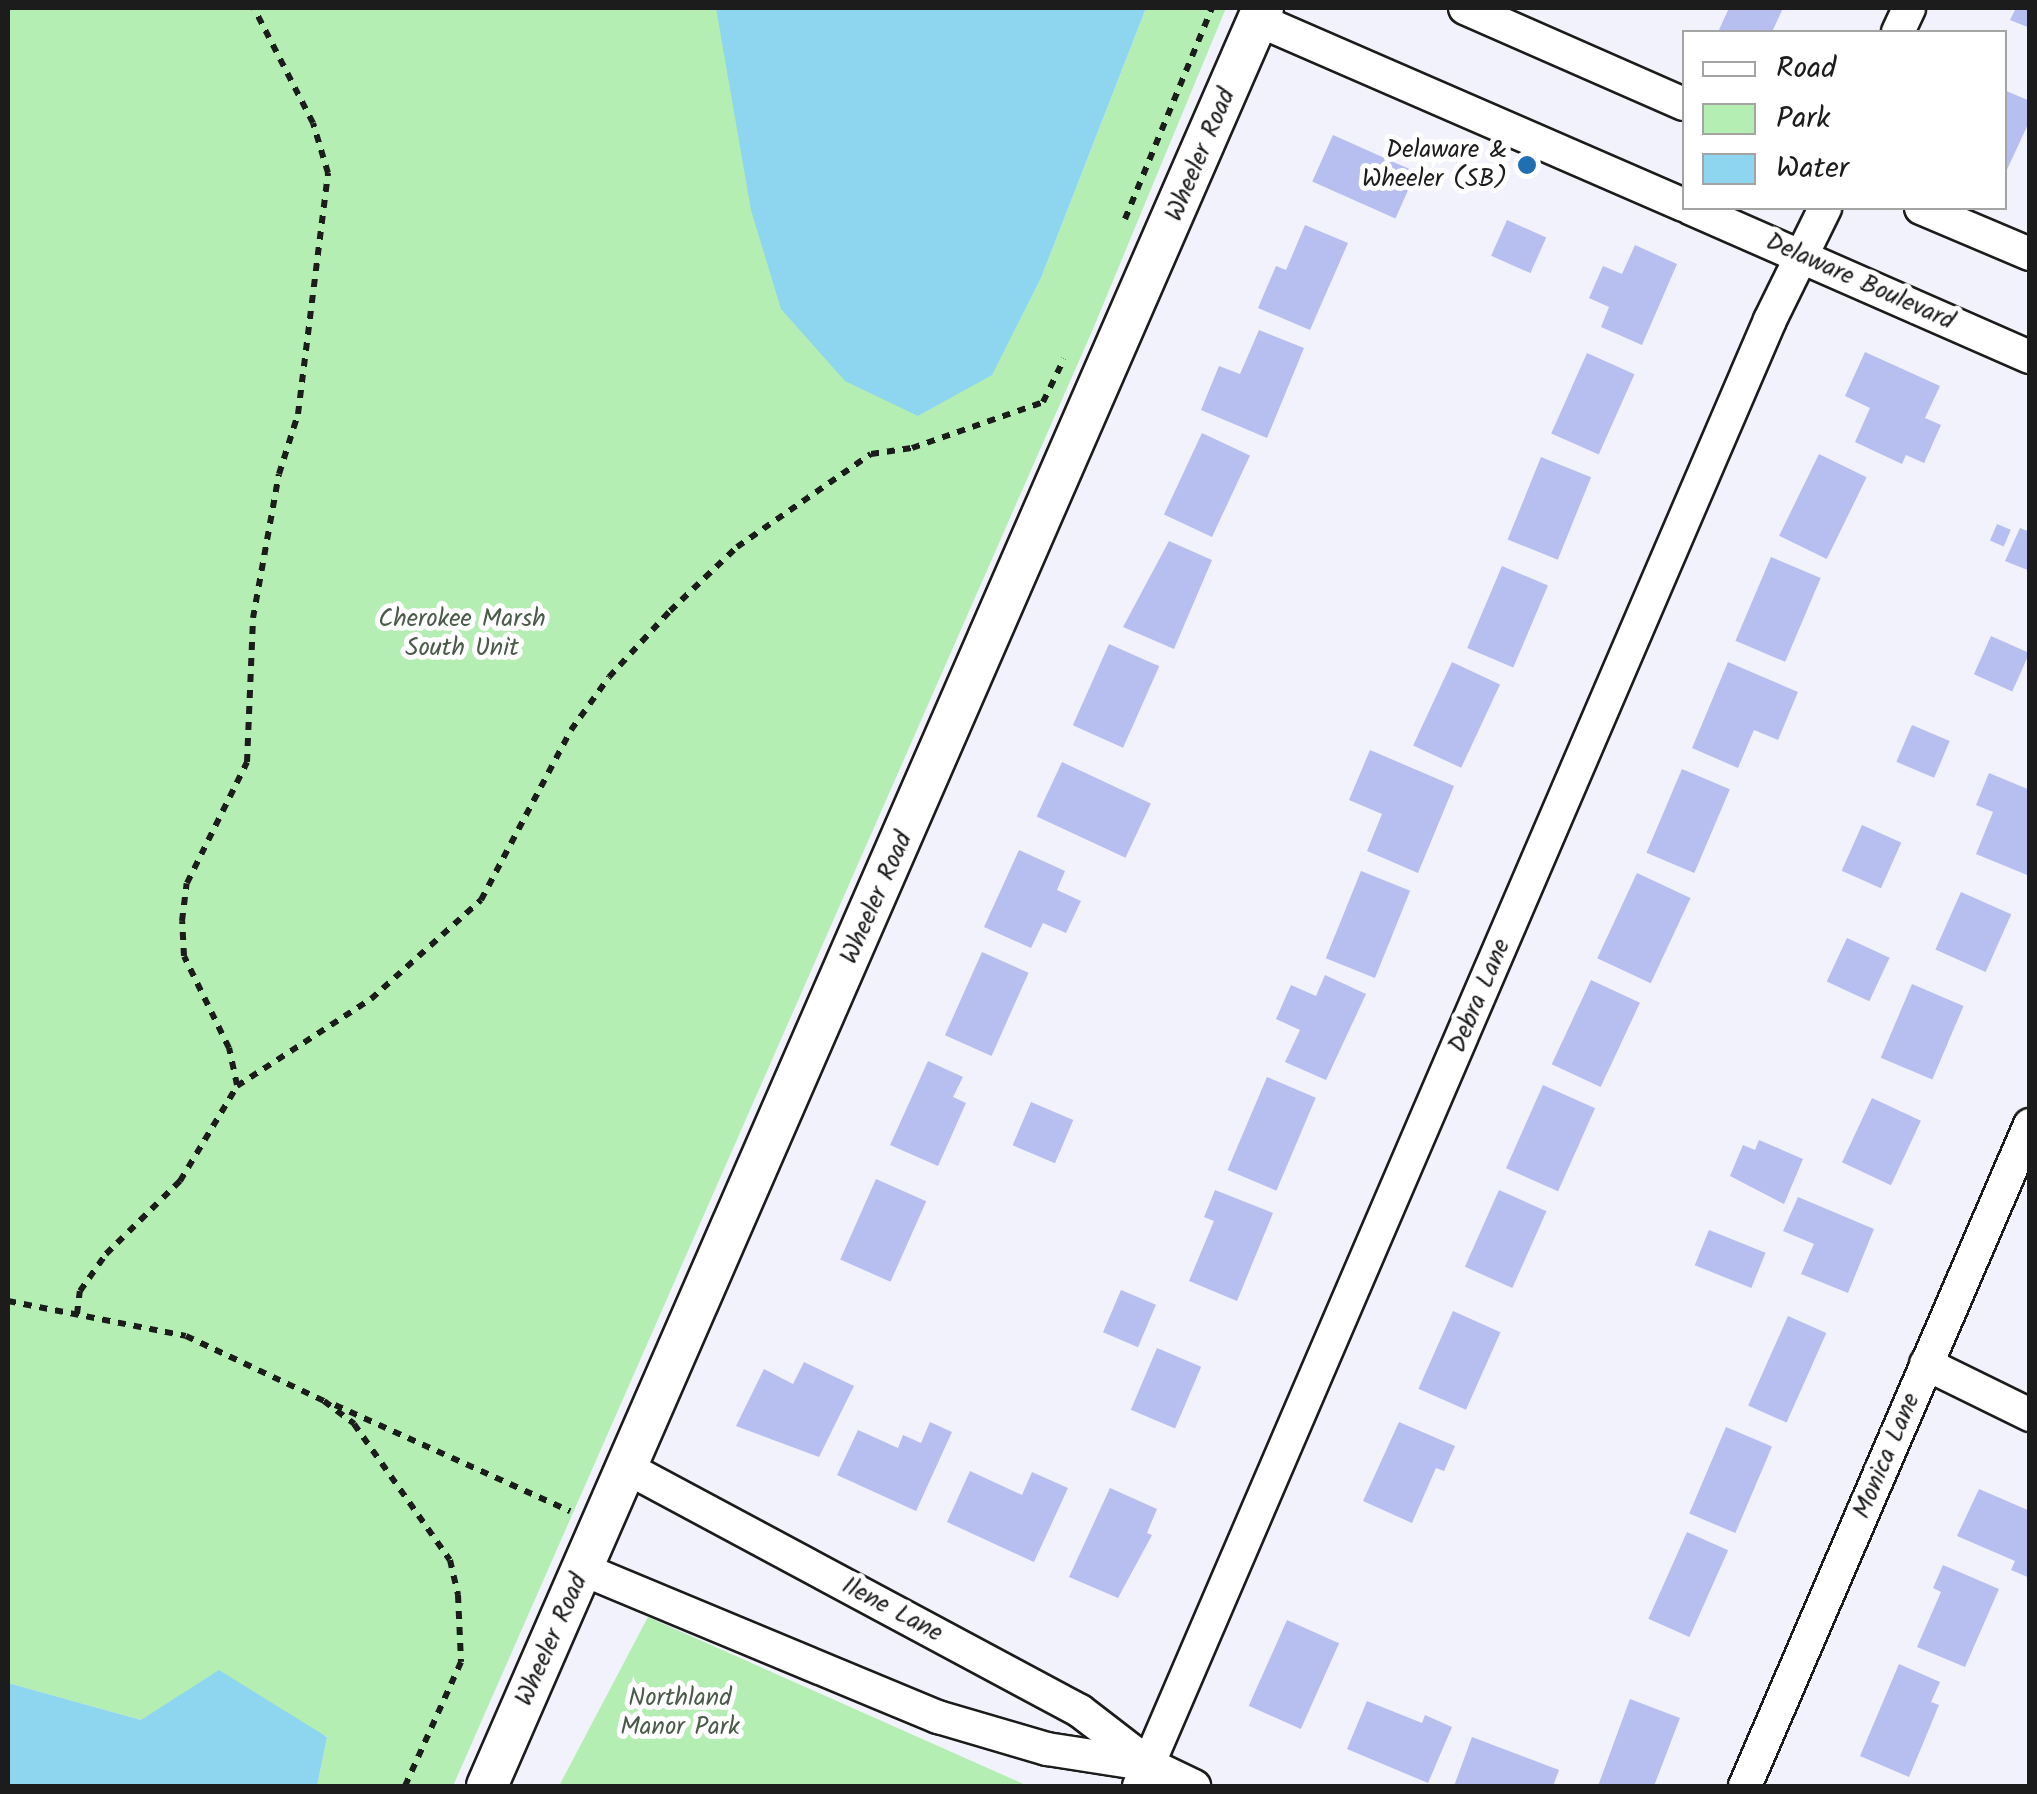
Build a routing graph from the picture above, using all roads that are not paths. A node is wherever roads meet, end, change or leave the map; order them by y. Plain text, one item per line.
1 (1465, 8) edge
2 (1260, 14) edge
3 (1682, 103) edge
4 (1682, 204) edge
5 (1696, 210) edge
6 (1824, 210) edge
7 (1926, 210) edge
8 (2030, 254) edge
9 (1801, 256) junction
10 (2030, 357) edge
11 (2030, 1124) edge
12 (1926, 1364) junction
13 (2030, 1415) edge
14 (627, 1468) junction
15 (582, 1569) junction
16 (1144, 1776) edge
17 (487, 1786) edge
18 (1194, 1786) edge
19 (1745, 1786) edge

1 - 3 street
2 - 4 street, Delaware Boulevard
2 - 14 street, Wheeler Road
5 - 9 street, Delaware Boulevard
6 - 9 street, Debra Lane
7 - 8 street
9 - 10 street, Delaware Boulevard
9 - 16 street, Debra Lane
11 - 12 street, Monica Lane
12 - 13 street
12 - 19 street, Monica Lane
14 - 15 street, Wheeler Road
14 - 16 street, Ilene Lane
15 - 16 street, Ilene Lane
15 - 17 street, Wheeler Road
16 - 18 street, Ilene Lane

